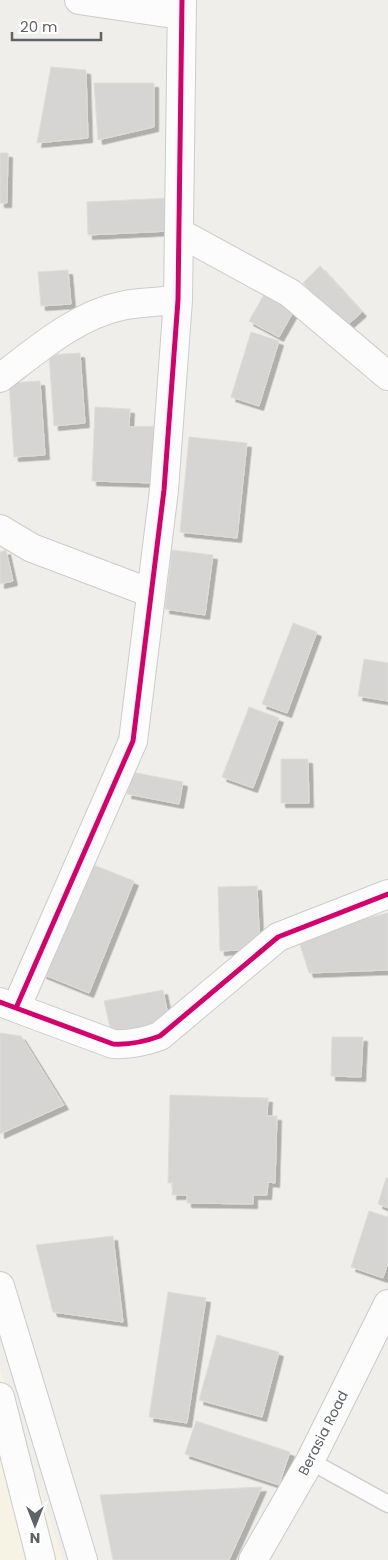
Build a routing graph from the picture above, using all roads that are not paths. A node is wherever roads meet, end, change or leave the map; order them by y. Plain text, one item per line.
1 (80, 0) edge
2 (181, 7) edge
3 (180, 233) junction
4 (178, 300) junction
5 (388, 376) edge
6 (0, 378) edge
7 (0, 530) edge
8 (151, 592) junction
9 (388, 894) edge
10 (8, 1005) edge
11 (0, 1286) edge
12 (388, 1304) edge
13 (0, 1397) edge
14 (310, 1461) junction
15 (388, 1504) edge
16 (41, 1560) edge
17 (83, 1560) edge
18 (253, 1560) edge

1 - 2 street
2 - 3 street
3 - 4 street
3 - 5 street
4 - 6 street
4 - 8 street
7 - 8 street
8 - 10 street
9 - 10 street
11 - 17 street
12 - 14 street, Berasia Road
13 - 16 street
14 - 15 lane
14 - 18 street, Berasia Road

